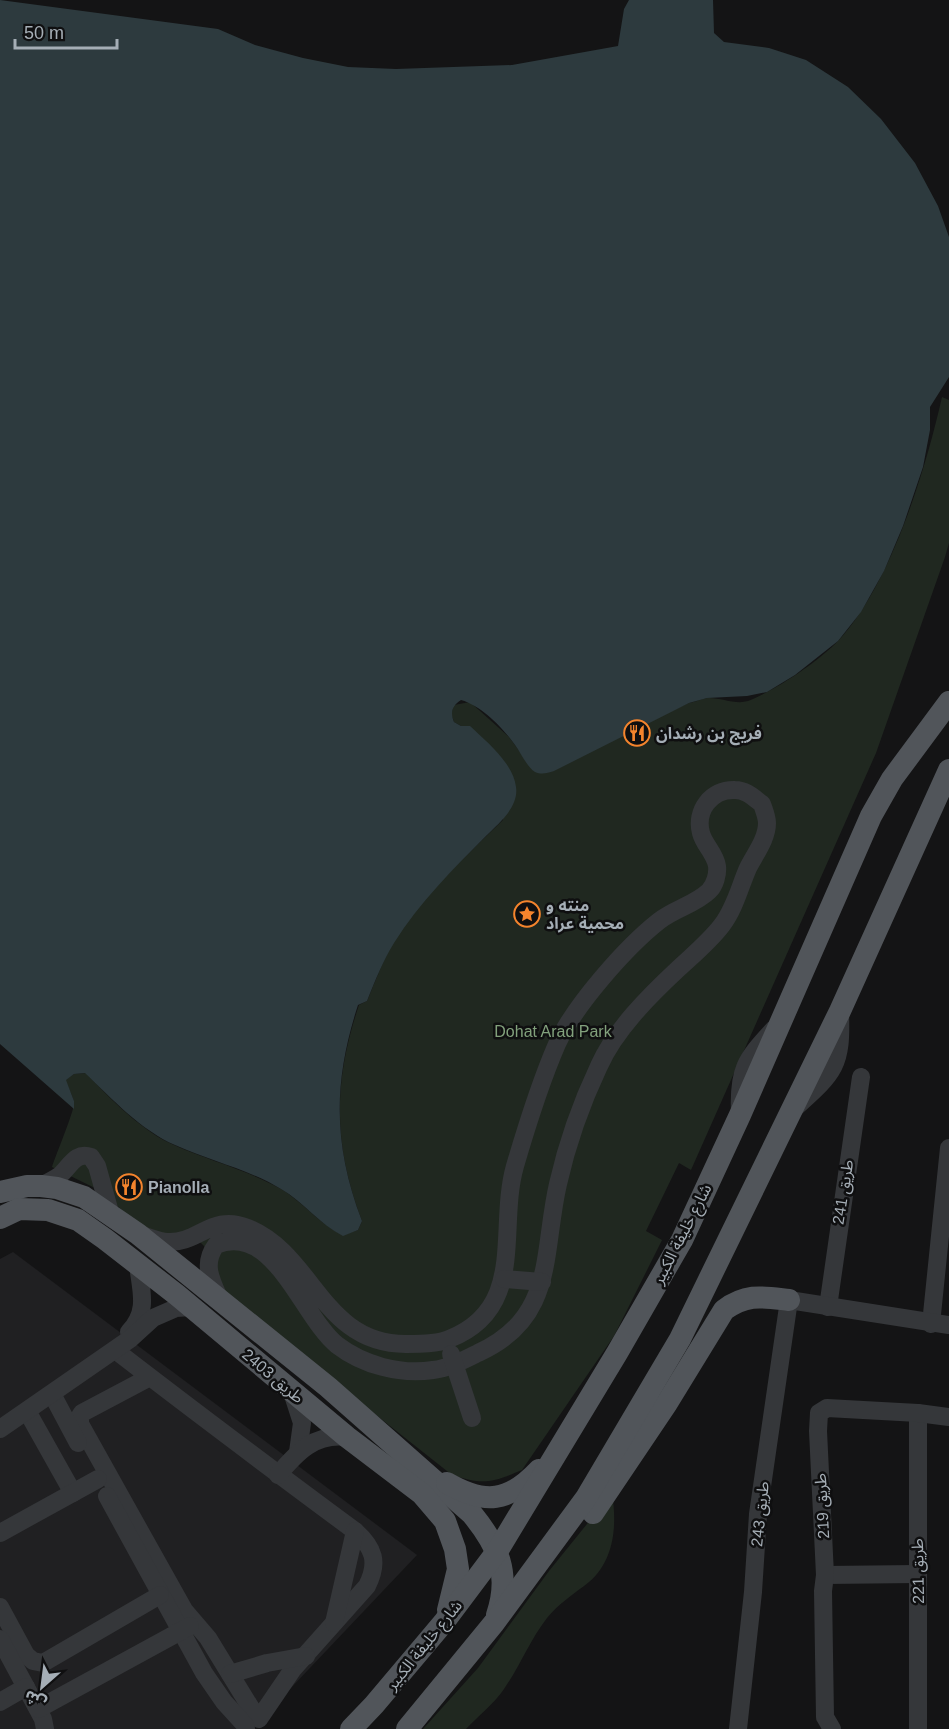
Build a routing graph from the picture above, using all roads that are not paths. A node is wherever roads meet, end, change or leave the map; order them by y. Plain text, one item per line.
1 (949, 702) edge
2 (949, 770) edge
3 (708, 892) junction
4 (730, 910) junction
5 (861, 1077) dead end
6 (949, 1148) edge
7 (41, 1186) junction
8 (946, 1189) edge
9 (0, 1192) edge
10 (111, 1216) junction
11 (0, 1218) edge
12 (138, 1234) junction
13 (208, 1256) junction
14 (138, 1265) junction
15 (504, 1279) junction
16 (542, 1282) junction
17 (186, 1293) junction
18 (789, 1300) junction
19 (221, 1302) junction
20 (828, 1307) junction
21 (142, 1322) junction
22 (940, 1324) edge
23 (447, 1340) junction
24 (115, 1350) junction
25 (454, 1364) junction
26 (150, 1377) junction
27 (292, 1392) junction
28 (52, 1394) junction
29 (27, 1411) junction
30 (918, 1413) junction
31 (472, 1418) dead end
32 (949, 1418) edge
33 (0, 1429) edge
34 (347, 1437) junction
35 (563, 1445) junction
36 (297, 1452) junction
37 (418, 1467) junction
38 (278, 1475) junction
39 (98, 1479) junction
40 (73, 1493) junction
41 (355, 1531) junction
42 (0, 1533) edge
43 (498, 1550) junction
44 (532, 1572) junction
45 (917, 1574) junction
46 (825, 1575) junction
47 (160, 1595) junction
48 (0, 1607) edge
49 (444, 1622) junction
50 (494, 1623) junction
51 (333, 1625) junction
52 (187, 1628) junction
53 (0, 1639) edge
54 (306, 1656) junction
55 (230, 1674) junction
56 (26, 1687) junction
57 (0, 1702) edge
58 (38, 1709) junction
59 (45, 1729) edge
60 (246, 1729) edge
61 (351, 1729) edge
62 (406, 1729) edge
63 (738, 1729) edge
64 (832, 1729) edge
65 (918, 1729) edge

1 - 35 main road, شارع خليفة الكبير
2 - 44 main road
3 - 4 street
3 - 4 street
3 - 15 street
4 - 16 street
5 - 20 street, طريق 241
6 - 8 street
7 - 9 main road, طريق 2403
7 - 10 main road, طريق 2403
7 - 10 street
8 - 22 street
10 - 12 main road, طريق 2403
11 - 14 main road, طريق 2403
12 - 17 main road, طريق 2403
12 - 23 street
13 - 17 street
13 - 19 street
13 - 25 street
14 - 17 main road, طريق 2403
14 - 21 street
15 - 16 street
15 - 23 street
16 - 25 street
17 - 19 main road, طريق 2403
17 - 21 street
17 - 27 main road, طريق 2403
18 - 20 street
18 - 44 main road
18 - 63 street, طريق 243
19 - 37 main road, طريق 2403
20 - 22 street
21 - 24 street
23 - 25 street
24 - 26 street
24 - 28 street
25 - 31 street
26 - 38 street
26 - 52 street
27 - 34 main road, طريق 2403
27 - 36 street
28 - 29 street
28 - 39 street
29 - 33 street
29 - 40 street
30 - 32 street, طريق 219
30 - 45 street, طريق 221
30 - 46 street, طريق 219
34 - 36 street
34 - 49 main road, طريق 2403
35 - 37 main road
35 - 43 main road, شارع خليفة الكبير
36 - 38 street
37 - 43 main road
38 - 41 street
39 - 40 street
39 - 47 street
40 - 42 street
41 - 51 street
41 - 51 street
43 - 49 main road, شارع خليفة الكبير
43 - 50 main road
44 - 50 main road
45 - 46 street
45 - 65 street, طريق 221
46 - 64 street, طريق 219
47 - 48 street
47 - 52 street
49 - 61 main road, شارع خليفة الكبير
50 - 62 main road
51 - 54 street
52 - 55 street
52 - 58 street
52 - 60 street
53 - 56 street
54 - 55 street
54 - 55 street
56 - 57 street
56 - 58 street
58 - 59 street

